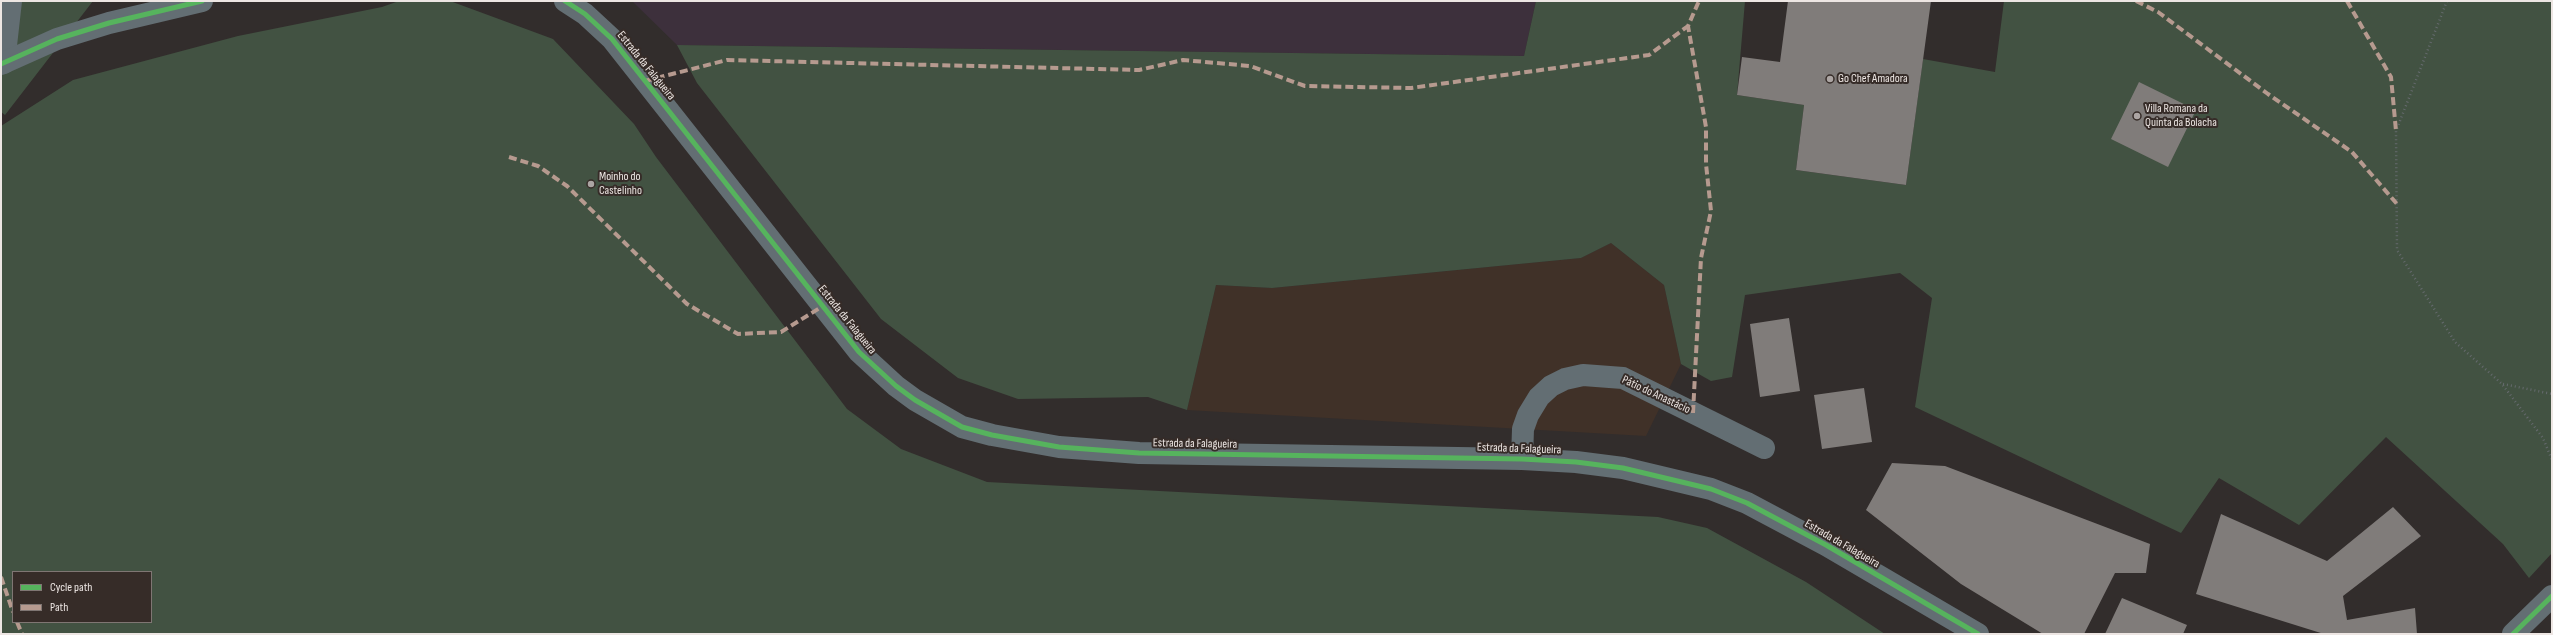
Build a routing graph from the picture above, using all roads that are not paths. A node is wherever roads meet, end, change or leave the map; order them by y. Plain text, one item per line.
1 (11, 1) edge
2 (202, 1) edge
3 (565, 1) edge
4 (2, 64) edge
5 (1764, 448) dead end
6 (1522, 459) junction
7 (2552, 596) edge
8 (1978, 634) edge
9 (2513, 634) edge

1 - 4 street
2 - 4 street
3 - 6 street, Estrada da Falagueira
5 - 6 street, Pátio do Anastácio
6 - 8 street, Estrada da Falagueira
7 - 9 street

